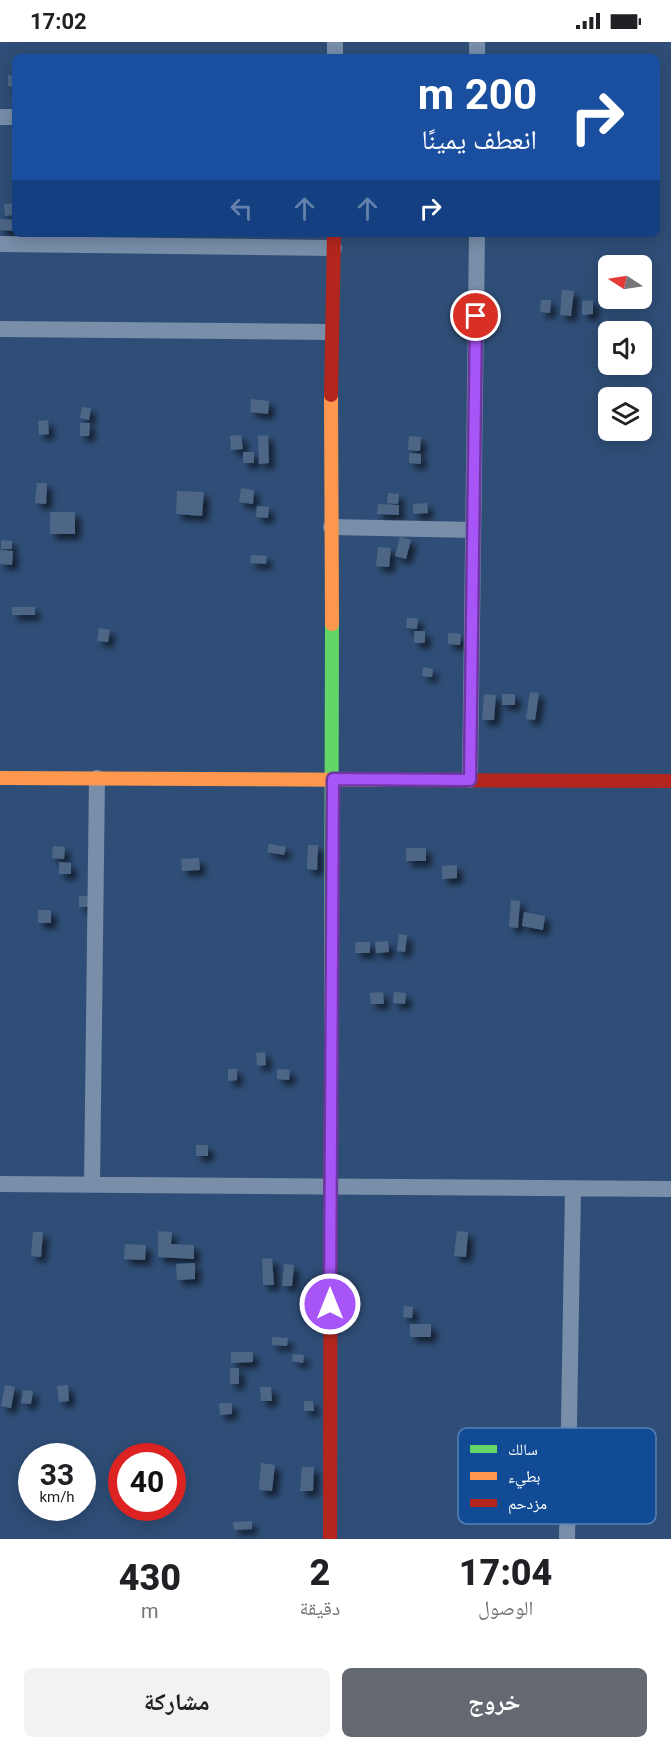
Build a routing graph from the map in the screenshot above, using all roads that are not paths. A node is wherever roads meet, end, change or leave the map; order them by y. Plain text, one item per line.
1 (477, 237) edge
2 (334, 241) edge
3 (0, 244) edge
4 (0, 329) edge
5 (331, 332) junction
6 (331, 527) junction
7 (473, 530) junction
8 (0, 778) edge
9 (97, 778) junction
10 (333, 779) junction
11 (470, 780) junction
12 (671, 780) edge
13 (0, 1184) edge
14 (92, 1185) junction
15 (330, 1187) junction
16 (573, 1188) junction
17 (671, 1189) edge
18 (569, 1428) edge
19 (567, 1524) edge
20 (330, 1539) edge
21 (567, 1539) edge

1 - 7 street
2 - 3 street
2 - 5 street
4 - 5 street
5 - 6 street
6 - 7 street
6 - 10 street
7 - 11 street
8 - 9 street
9 - 10 street
9 - 14 street
10 - 11 street
10 - 15 street
11 - 12 street
13 - 14 street
14 - 15 street
15 - 16 street
15 - 20 street
16 - 17 street
16 - 18 street
19 - 21 street

